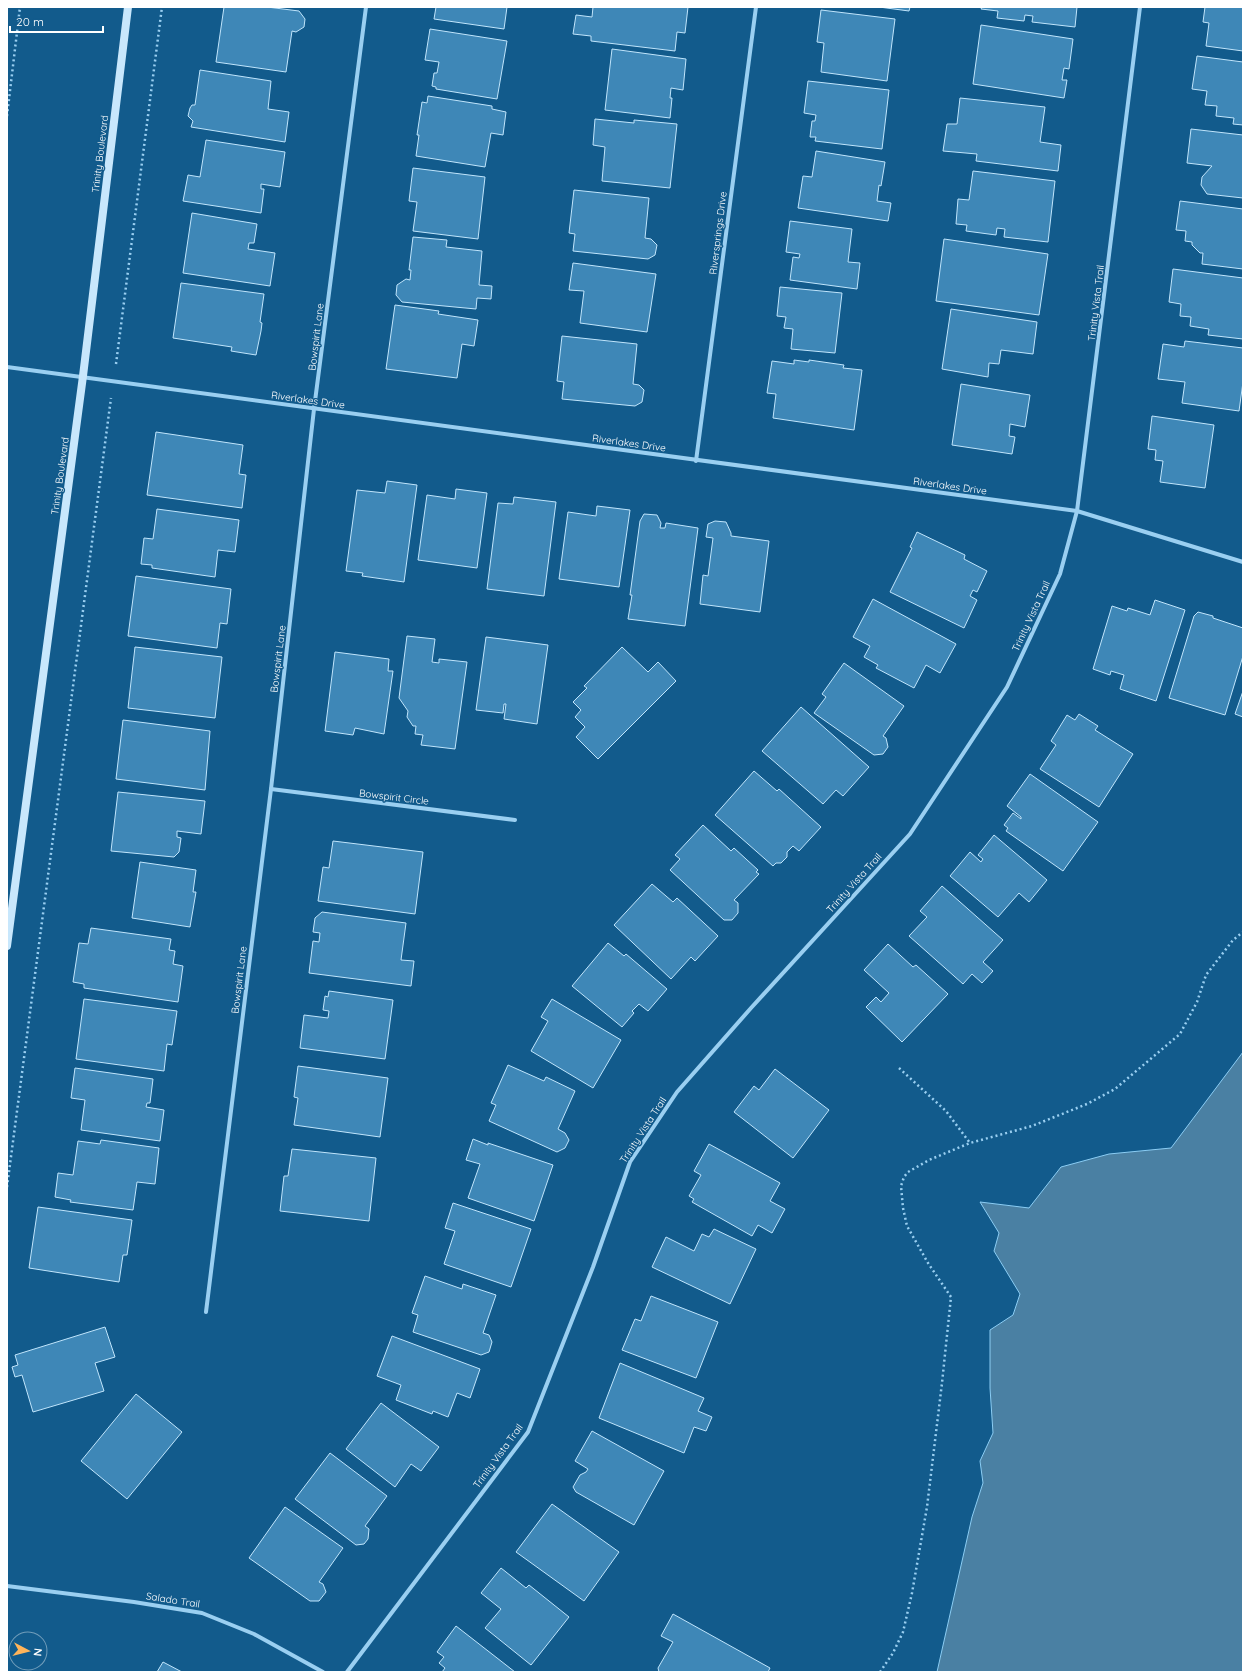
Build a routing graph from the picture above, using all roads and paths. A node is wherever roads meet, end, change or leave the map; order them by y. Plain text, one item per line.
1 (20, 7) edge
2 (128, 7) edge
3 (162, 7) edge
4 (366, 7) edge
5 (756, 7) edge
6 (1140, 7) edge
7 (7, 116) edge
8 (118, 352) dead end
9 (7, 367) edge
10 (83, 376) junction
11 (314, 409) junction
12 (109, 412) dead end
13 (696, 461) junction
14 (1077, 511) junction
15 (1243, 562) edge
16 (271, 789) junction
17 (515, 820) dead end
18 (1243, 932) edge
19 (7, 946) edge
20 (899, 1068) dead end
21 (970, 1143) junction
22 (7, 1187) edge
23 (206, 1312) dead end
24 (7, 1586) edge
25 (323, 1672) edge
26 (347, 1672) edge
27 (880, 1672) edge

1 - 7 path
2 - 10 main road, Trinity Boulevard
3 - 8 path
4 - 11 street, Bowspirit Lane
5 - 13 street, Riversprings Drive
6 - 14 street, Trinity Vista Trail
9 - 10 street, Riverlakes Drive
10 - 11 street, Riverlakes Drive
10 - 19 main road, Trinity Boulevard
11 - 13 street, Riverlakes Drive
11 - 16 street, Bowspirit Lane
12 - 22 path
13 - 14 street, Riverlakes Drive
14 - 15 street, Riverlakes Drive
14 - 26 street, Trinity Vista Trail
16 - 17 street, Bowspirit Circle
16 - 23 street, Bowspirit Lane
18 - 21 path
20 - 21 path
21 - 27 path
24 - 25 street, Salado Trail

